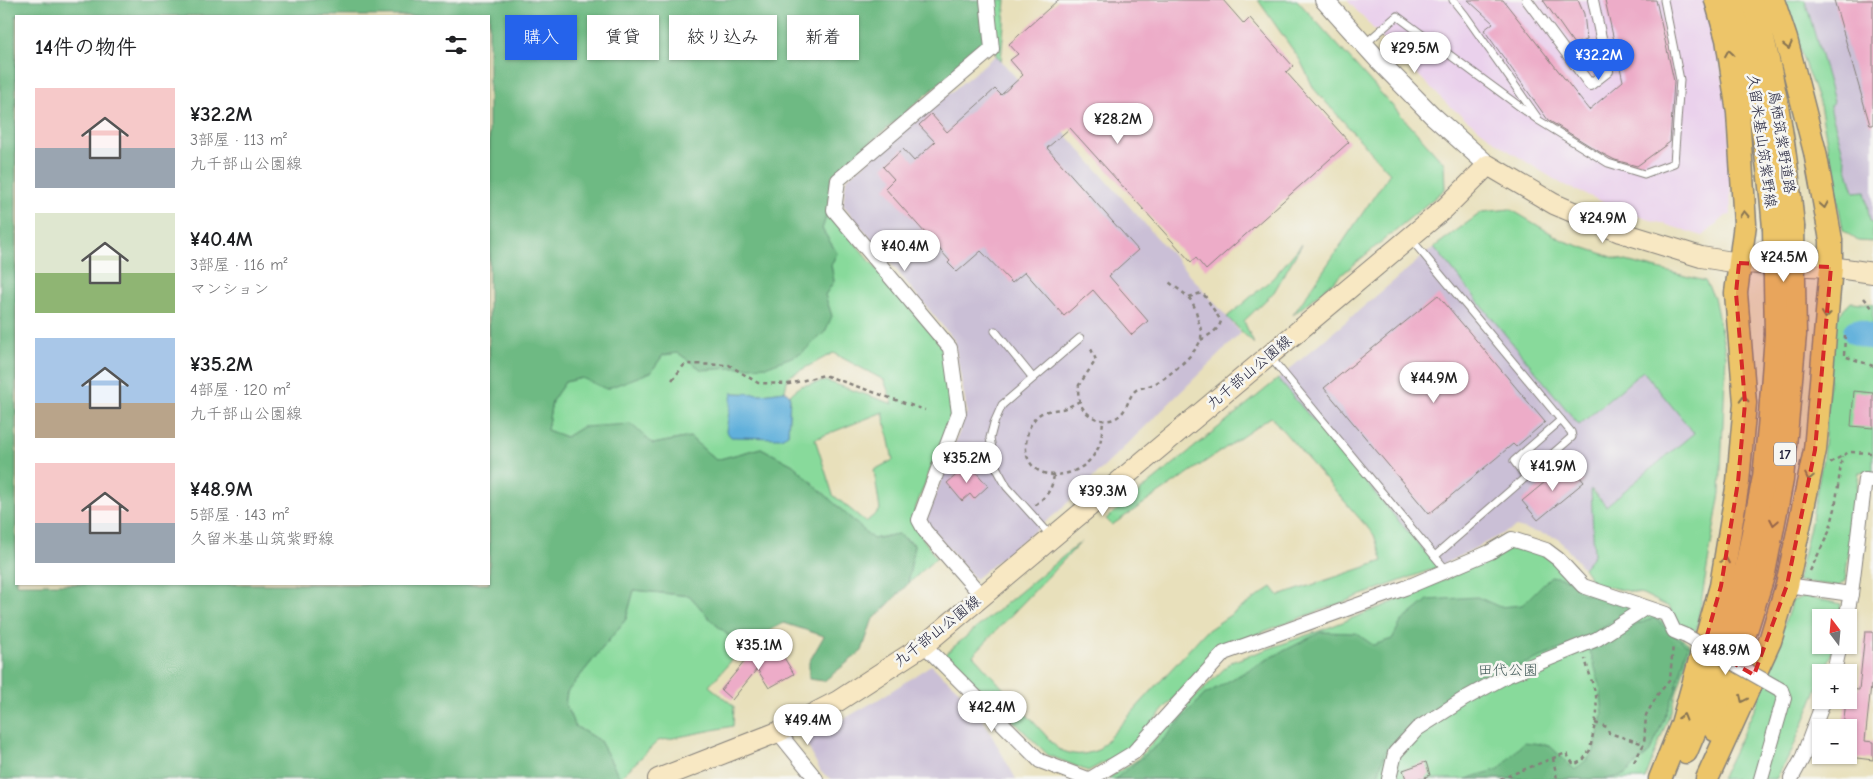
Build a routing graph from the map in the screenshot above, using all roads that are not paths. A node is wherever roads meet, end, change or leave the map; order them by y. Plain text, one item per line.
1 (987, 0) edge
2 (1324, 0) edge
3 (1453, 0) edge
4 (1527, 0) edge
5 (1593, 0) edge
6 (1664, 0) edge
7 (1716, 0) edge
8 (1735, 0) edge
9 (1753, 0) edge
10 (1773, 0) edge
11 (1365, 45) junction
12 (1540, 122) junction
13 (1488, 165) junction
14 (1784, 227) junction
15 (1410, 237) junction
16 (1739, 263) junction
17 (1831, 267) junction
18 (1873, 273) edge
19 (996, 331) dead end
20 (1786, 334) junction
21 (1080, 338) dead end
22 (1269, 356) junction
23 (1033, 378) junction
24 (1561, 420) junction
25 (1526, 477) junction
26 (1873, 480) edge
27 (1052, 537) junction
28 (1435, 556) junction
29 (1447, 571) junction
30 (1797, 586) junction
31 (1851, 594) junction
32 (982, 596) junction
33 (1645, 608) junction
34 (1848, 609) edge
35 (924, 645) junction
36 (1821, 709) edge
37 (778, 732) junction
38 (658, 779) edge
39 (816, 779) edge
40 (1089, 779) edge
41 (1389, 779) edge
42 (1660, 779) edge
43 (1675, 779) edge
44 (1694, 779) edge
45 (1706, 779) edge
46 (1761, 779) edge
47 (1791, 779) edge

1 - 32 street
2 - 11 street
3 - 12 lane
4 - 5 street
6 - 12 lane
16 -> 7 main road
8 - 14 main road, 久留米基山筑紫野線 / 17
9 - 14 main road, 鳥栖筑紫野道路 / 17
10 -> 17 main road
11 - 12 lane
11 - 13 street
13 - 15 main road, 九千部山公園線
13 - 16 main road
14 - 20 main road, 久留米基山筑紫野線 / 17, bridge
15 - 22 main road, 九千部山公園線
15 - 24 lane
16 - 17 main road
42 -> 16 main road
17 - 18 main road
17 -> 30 main road
19 - 23 lane
20 - 43 main road, 久留米基山筑紫野線 / 17
20 -> 44 main road, 久留米基山筑紫野線 / 17
21 - 23 lane
22 - 27 main road, 九千部山公園線
22 - 28 lane
23 - 27 lane
24 - 25 lane
24 - 25 lane
25 - 28 lane
26 - 31 street
27 - 32 main road, 九千部山公園線
28 - 29 lane
29 - 33 street
29 - 40 street
30 - 31 street
30 -> 45 main road
31 - 34 street
32 - 35 main road, 九千部山公園線
33 - 41 street
33 - 46 street, bridge
35 - 37 main road, 九千部山公園線
35 - 40 street
36 - 47 street
37 - 38 main road, 九千部山公園線
37 - 39 street

